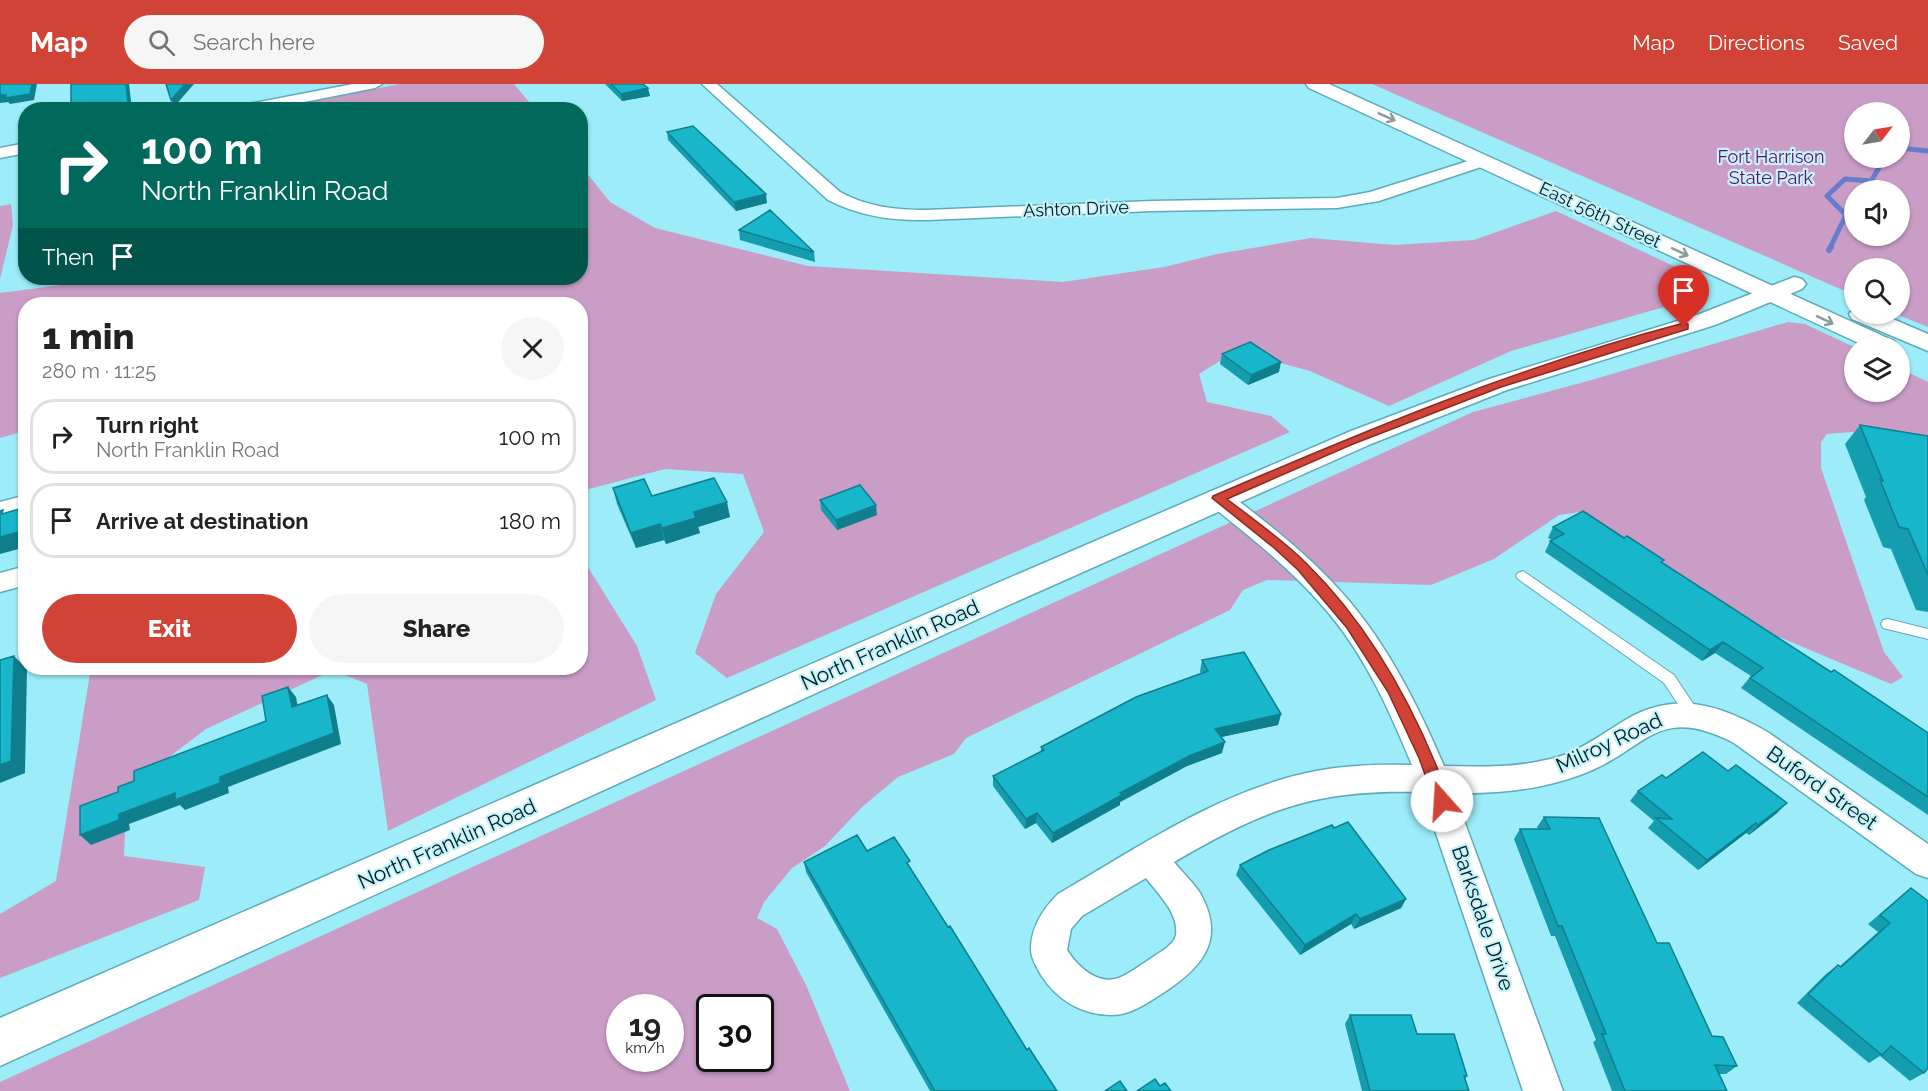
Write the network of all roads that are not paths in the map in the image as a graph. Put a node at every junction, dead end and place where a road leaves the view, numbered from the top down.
1 (375, 84) edge
2 (709, 84) edge
3 (1315, 84) edge
4 (1347, 84) edge
5 (280, 102) edge
6 (18, 150) edge
7 (0, 153) edge
8 (1484, 161) junction
9 (1794, 284) junction
10 (1772, 295) junction
11 (1844, 306) edge
12 (1883, 324) edge
13 (1863, 336) edge
14 (1928, 343) edge
15 (1910, 358) edge
16 (1928, 366) edge
17 (1218, 498) junction
18 (18, 505) edge
19 (0, 510) edge
20 (1523, 576) dead end
21 (18, 577) edge
22 (0, 583) edge
23 (1888, 624) dead end
24 (1928, 634) edge
25 (1703, 717) junction
26 (1434, 778) junction
27 (1150, 858) dead end
28 (1928, 863) edge
29 (0, 1042) edge
30 (1543, 1091) edge

1 - 5 street
2 - 8 street, Ashton Drive
3 -> 8 main road, East 56th Street
4 - 9 main road, East 56th Street
6 - 7 street
8 -> 10 main road, East 56th Street
9 - 10 main road, North Franklin Road
9 - 11 main road, East 56th Street
10 -> 13 main road, East 56th Street
10 - 17 main road, North Franklin Road
12 - 14 main road
15 - 16 main road
17 - 26 street, Barksdale Drive
17 - 29 main road, North Franklin Road
18 - 19 street
20 - 25 lane
21 - 22 street
23 - 24 lane
25 - 26 street, Milroy Road
25 - 28 street, Buford Street
26 - 27 street, Milroy Road
26 - 30 street, Barksdale Drive

